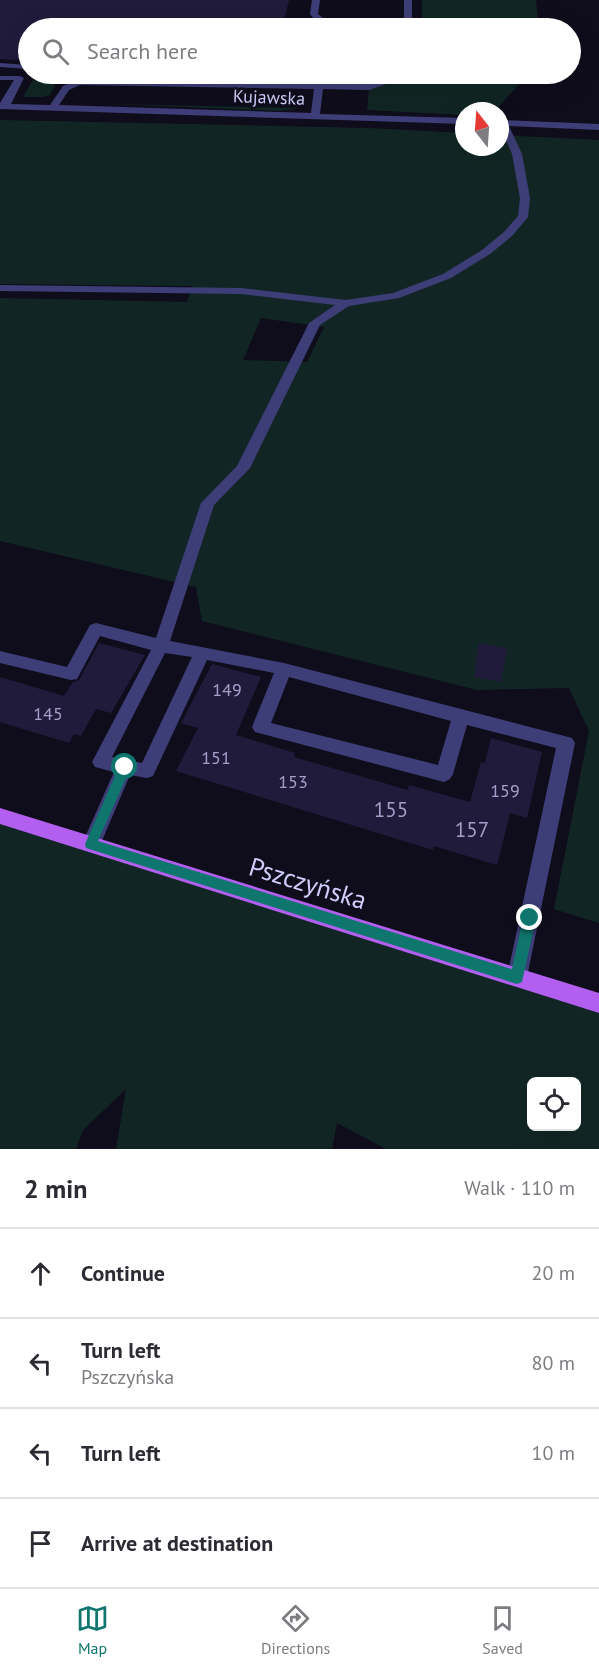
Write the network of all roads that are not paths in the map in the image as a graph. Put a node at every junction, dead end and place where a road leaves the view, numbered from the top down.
1 (316, 0) edge
2 (408, 0) edge
3 (317, 18) edge
4 (408, 18) edge
5 (0, 65) edge
6 (18, 66) edge
7 (0, 78) edge
8 (18, 78) edge
9 (18, 81) edge
10 (75, 84) edge
11 (194, 84) edge
12 (378, 84) edge
13 (308, 86) joint
14 (319, 86) junction
15 (2, 106) edge
16 (53, 107) junction
17 (315, 115) junction
18 (455, 121) edge
19 (509, 123) edge
20 (599, 127) edge
21 (509, 138) edge
22 (0, 288) edge
23 (346, 303) junction
24 (161, 646) junction
25 (202, 653) junction
26 (0, 657) edge
27 (284, 669) junction
28 (461, 717) junction
29 (125, 767) junction
30 (0, 816) edge
31 (91, 844) junction
32 (517, 977) junction
33 (599, 1003) edge

1 - 3 street
2 - 4 street
5 - 6 street
7 - 8 street
9 - 15 street
10 - 16 street
11 - 13 street
12 - 14 street
13 - 14 street
14 - 17 street
15 - 16 street, Kujawska
16 - 17 street, Kujawska
17 - 18 street, Kujawska
19 - 20 street
21 - 23 street
22 - 23 street
23 - 24 street
24 - 25 street
24 - 26 street
24 - 29 street
25 - 27 street
25 - 29 street
27 - 28 street
27 - 28 street
28 - 32 street
29 - 31 street
30 - 31 main road, Pszczyńska
31 - 32 main road, Pszczyńska
32 - 33 main road, Pszczyńska

